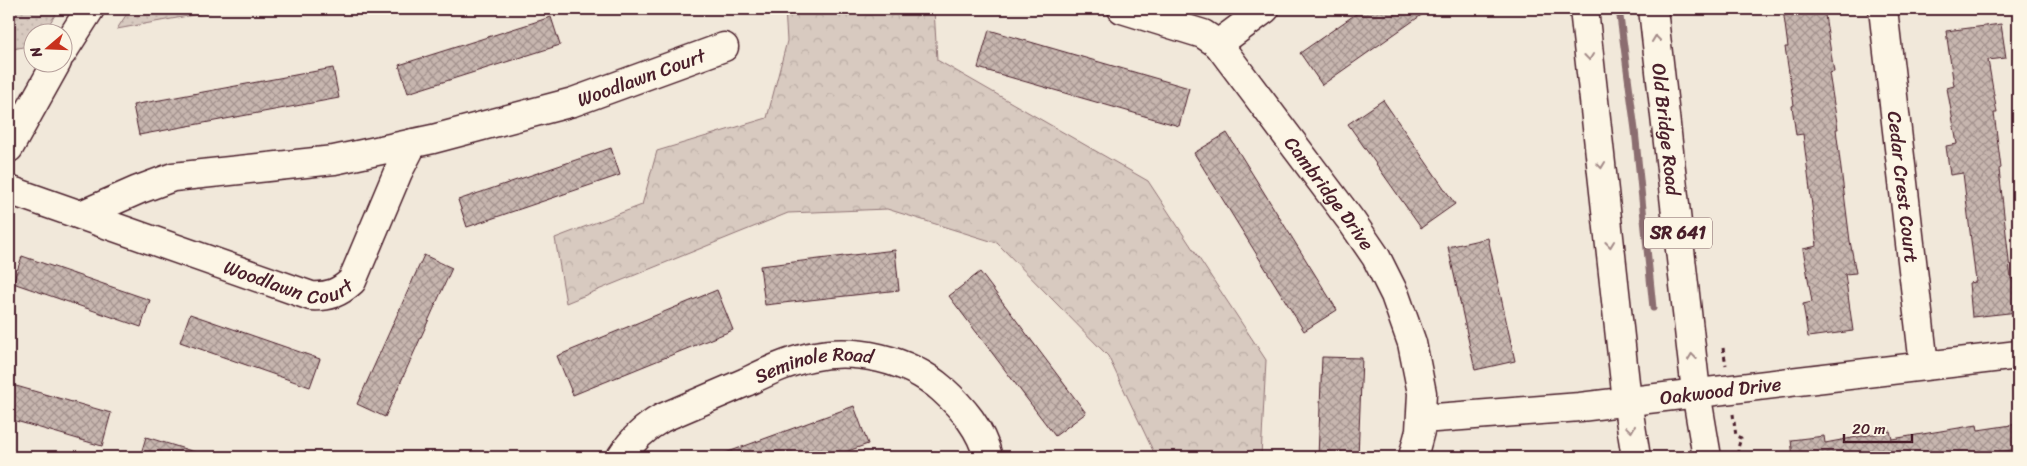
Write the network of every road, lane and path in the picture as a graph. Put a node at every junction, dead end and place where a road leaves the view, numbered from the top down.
1 (90, 9) edge
2 (1122, 9) edge
3 (1266, 9) edge
4 (1584, 9) edge
5 (1653, 9) edge
6 (1883, 9) edge
7 (72, 37) edge
8 (1218, 44) junction
9 (724, 47) dead end
10 (51, 72) edge
11 (413, 144) junction
12 (9, 148) edge
13 (9, 190) edge
14 (81, 215) junction
15 (2018, 355) edge
16 (1924, 365) junction
17 (1696, 392) junction
18 (1627, 401) junction
19 (1422, 420) junction
20 (1736, 436) dead end
21 (621, 457) edge
22 (988, 457) edge
23 (1413, 457) edge
24 (1636, 457) edge
25 (1707, 457) edge
26 (1738, 457) edge

1 - 7 street
2 - 8 street, Cambridge Drive
3 - 8 street
4 -> 18 street
17 -> 5 street, Old Bridge Road / SR 641
6 - 16 street, Cedar Crest Court
8 - 19 street, Cambridge Drive
9 - 11 street, Woodlawn Court
10 - 12 street
11 - 14 street, Woodlawn Court
11 - 14 street, Woodlawn Court
13 - 14 street, Woodlawn Court
15 - 16 street, Oakwood Drive
16 - 17 street, Oakwood Drive
17 - 18 street, Oakwood Drive
17 - 25 street, Old Bridge Road / SR 641
18 - 19 street, Oakwood Drive
18 -> 24 street
19 - 23 street, Cambridge Drive
20 - 26 path
21 - 22 street, Seminole Road

